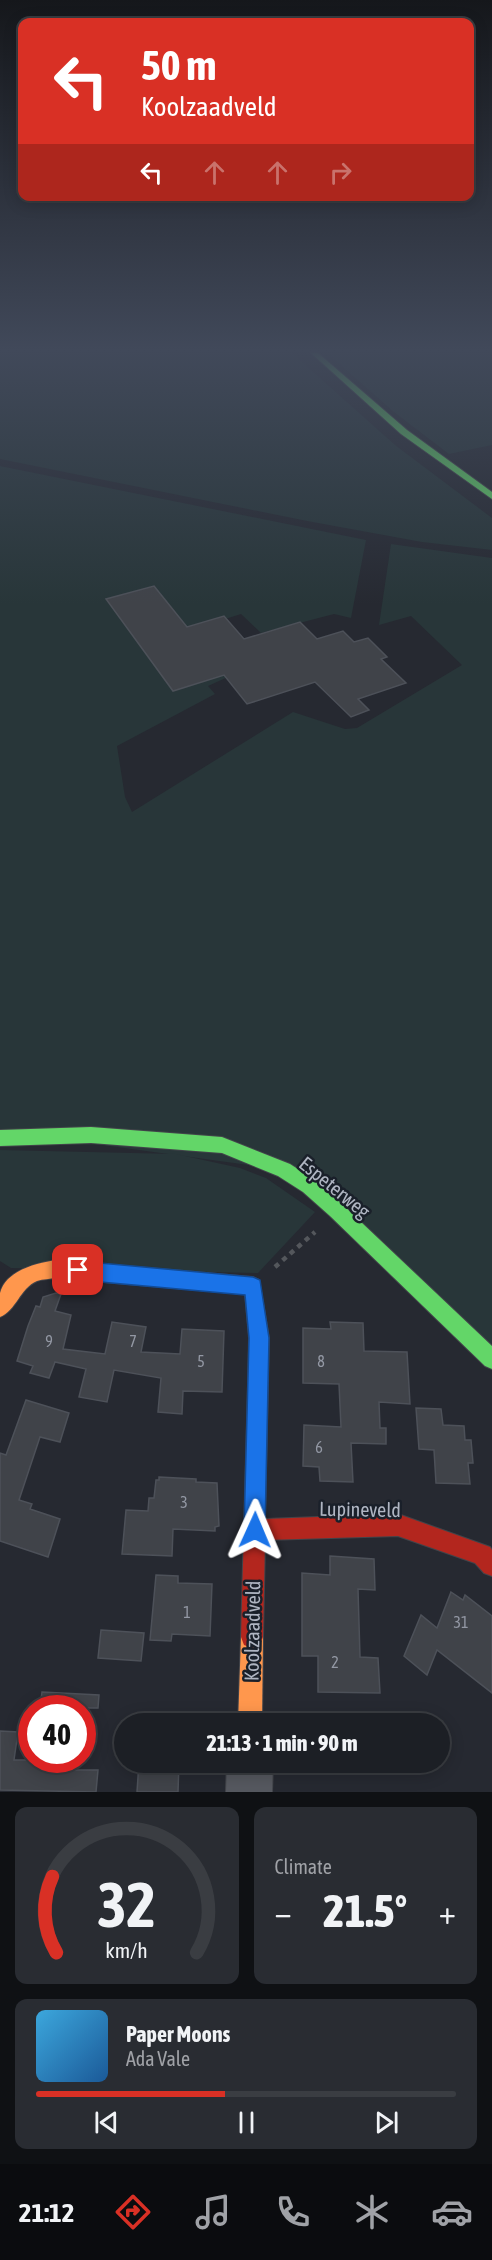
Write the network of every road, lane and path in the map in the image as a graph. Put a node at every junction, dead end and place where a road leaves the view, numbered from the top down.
1 (410, 437) edge
2 (492, 496) edge
3 (0, 1137) edge
4 (324, 1224) dead end
5 (253, 1286) junction
6 (0, 1308) edge
7 (492, 1359) edge
8 (255, 1530) junction
9 (492, 1565) edge
10 (250, 1713) edge
11 (249, 1773) edge
12 (249, 1792) edge

1 - 2 street
3 - 7 street, Espeterweg
4 - 5 path
5 - 6 street
5 - 8 street, Koolzaadveld
8 - 9 street, Lupineveld
8 - 10 street, Koolzaadveld
11 - 12 street

